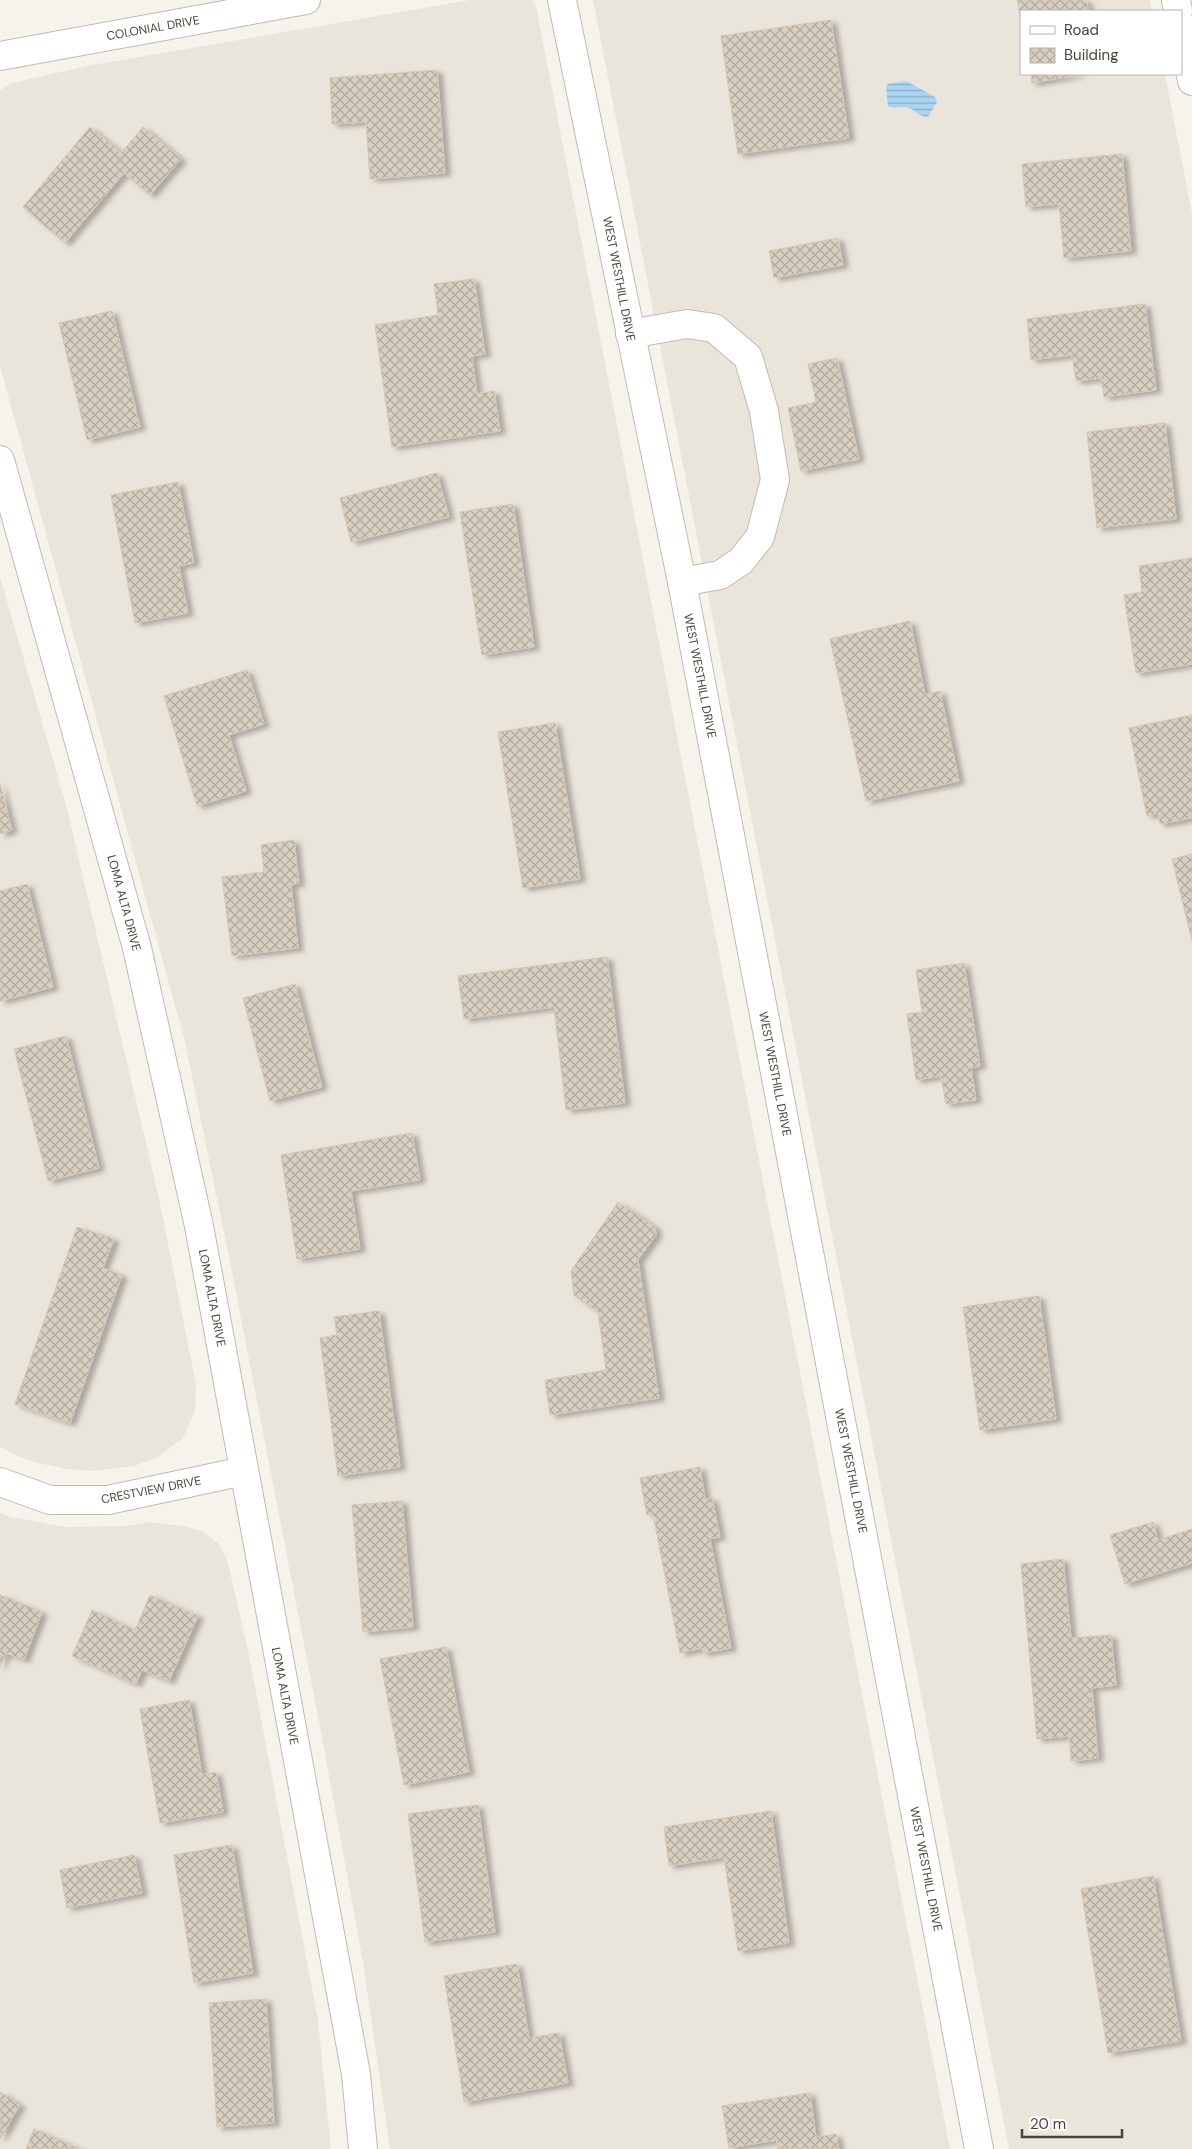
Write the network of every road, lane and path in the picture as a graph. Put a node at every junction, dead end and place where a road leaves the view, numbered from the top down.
1 (306, 0) edge
2 (562, 0) edge
3 (1182, 30) edge
4 (0, 56) edge
5 (1192, 81) edge
6 (630, 334) junction
7 (0, 460) edge
8 (682, 582) junction
9 (244, 1471) junction
10 (0, 1482) edge
11 (363, 2149) edge
12 (979, 2149) edge

1 - 4 street, COLONIAL DRIVE
2 - 6 street, WEST WESTHILL DRIVE
3 - 5 street
6 - 8 street, WEST WESTHILL DRIVE
6 - 8 street
7 - 9 street, LOMA ALTA DRIVE
8 - 12 street, WEST WESTHILL DRIVE
9 - 10 street, CRESTVIEW DRIVE
9 - 11 street, LOMA ALTA DRIVE

